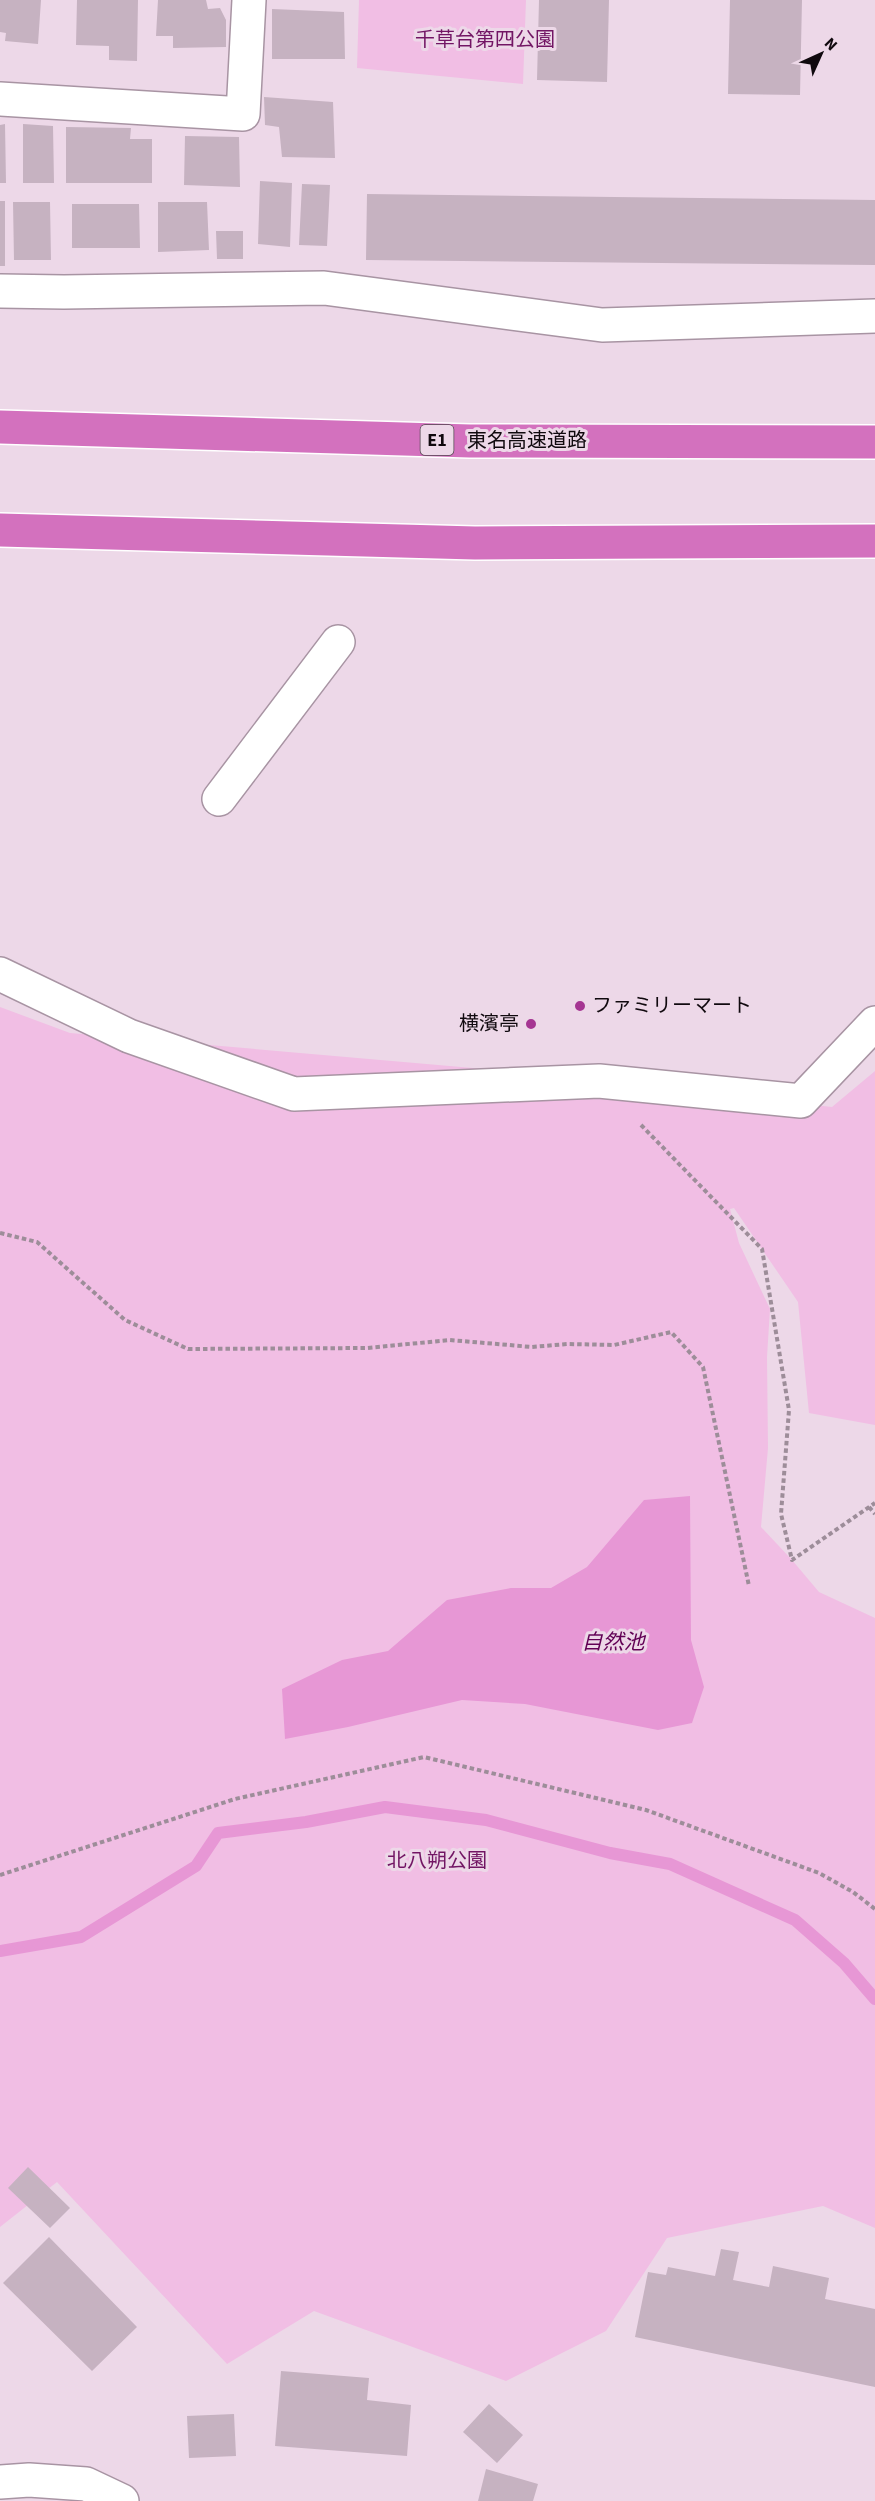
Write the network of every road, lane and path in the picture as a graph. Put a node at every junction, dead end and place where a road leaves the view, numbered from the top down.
1 (249, 0) edge
2 (0, 99) edge
3 (0, 291) edge
4 (875, 316) edge
5 (0, 427) edge
6 (875, 442) edge
7 (0, 530) edge
8 (875, 541) edge
9 (339, 642) dead end
10 (219, 799) dead end
11 (0, 974) edge
12 (875, 1023) edge
13 (639, 1122) dead end
14 (0, 1233) edge
15 (875, 1503) edge
16 (869, 1507) junction
17 (875, 1514) edge
18 (749, 1586) dead end
19 (0, 1875) edge
20 (875, 1909) edge
21 (0, 2482) edge
22 (122, 2501) edge

1 - 2 street
3 - 4 street
5 - 6 highway, 東名高速道路 / E1
7 - 8 highway
9 - 10 street
11 - 12 street
13 - 16 path
14 - 18 path
15 - 16 path
16 - 17 path
19 - 20 path
21 - 22 street

